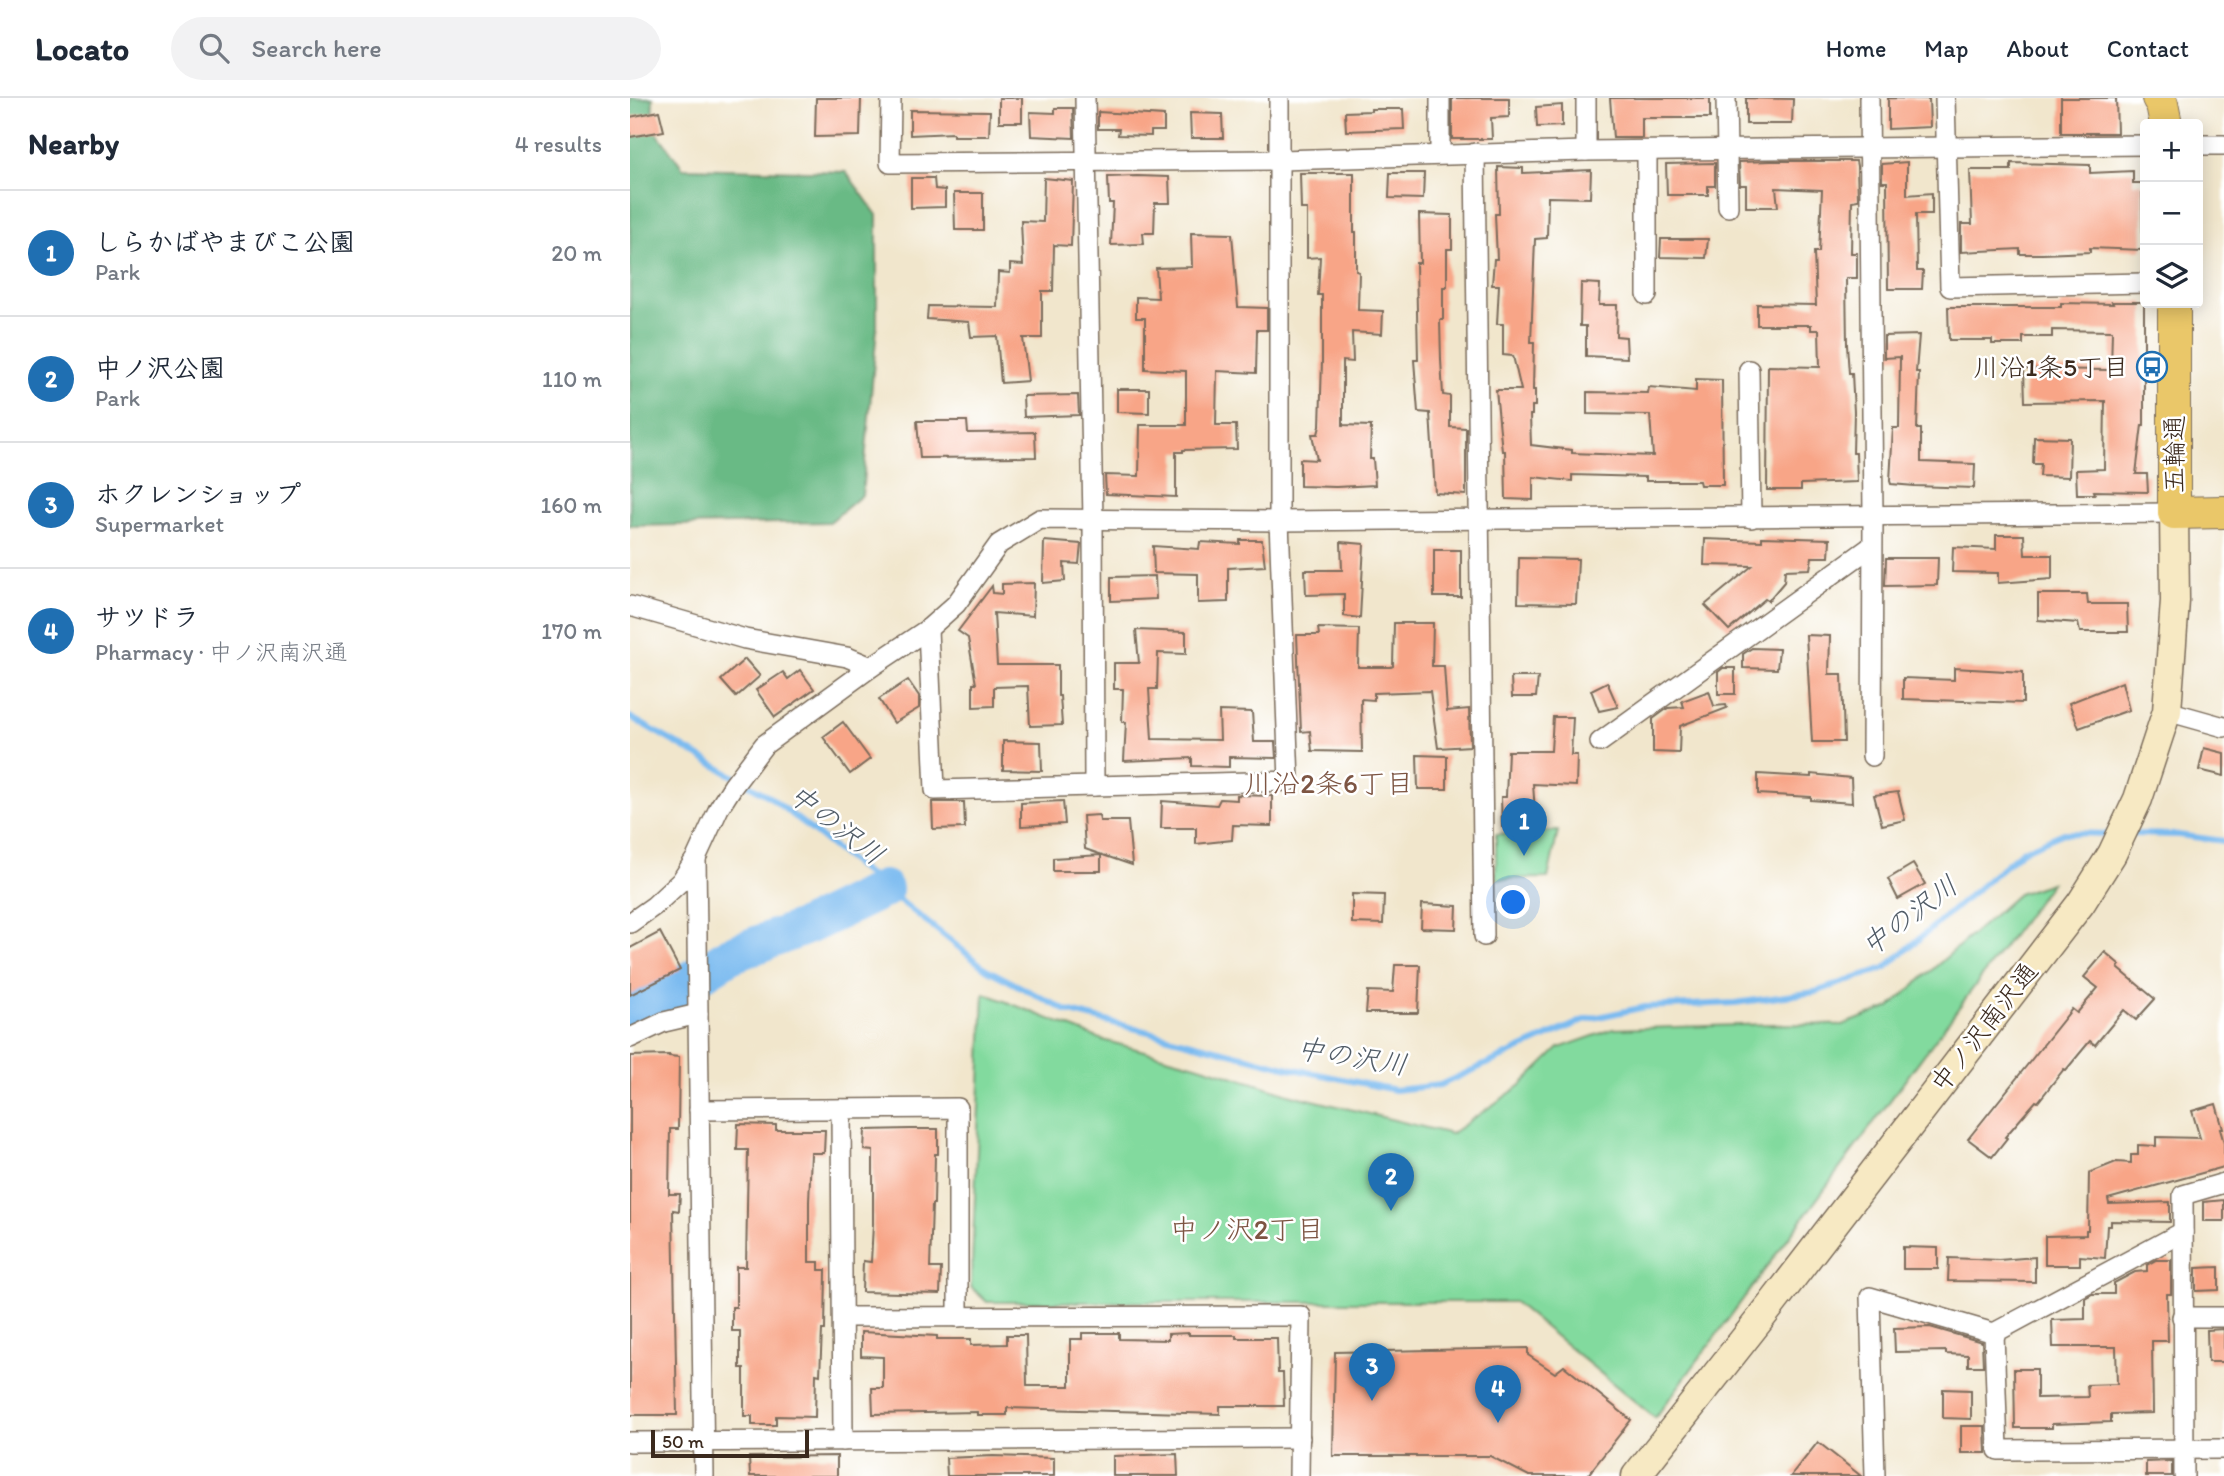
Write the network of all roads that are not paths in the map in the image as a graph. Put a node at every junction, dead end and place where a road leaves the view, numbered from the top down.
1 (891, 98) edge
2 (1085, 98) edge
3 (1279, 98) edge
4 (1440, 98) edge
5 (1586, 98) edge
6 (1726, 98) edge
7 (1869, 98) edge
8 (1945, 98) edge
9 (2158, 98) edge
10 (2165, 119) edge
11 (2140, 145) edge
12 (2203, 145) edge
13 (2224, 145) edge
14 (1946, 146) junction
15 (1870, 148) junction
16 (1727, 150) junction
17 (1586, 151) junction
18 (1647, 151) junction
19 (1475, 153) junction
20 (1440, 154) junction
21 (1280, 160) junction
22 (1086, 161) junction
23 (1728, 207) dead end
24 (2140, 283) edge
25 (1647, 295) dead end
26 (2174, 308) edge
27 (1749, 370) dead end
28 (2224, 512) edge
29 (2174, 513) junction
30 (1872, 516) junction
31 (1751, 518) junction
32 (1479, 519) junction
33 (1093, 521) junction
34 (1279, 521) junction
35 (1872, 546) junction
36 (630, 606) edge
37 (928, 629) junction
38 (871, 667) junction
39 (2167, 711) junction
40 (2224, 727) edge
41 (1600, 742) dead end
42 (1872, 756) dead end
43 (1094, 786) junction
44 (696, 858) junction
45 (630, 923) edge
46 (1484, 936) dead end
47 (698, 1006) junction
48 (630, 1038) edge
49 (699, 1110) junction
50 (841, 1110) junction
51 (2224, 1183) edge
52 (2183, 1233) junction
53 (843, 1317) junction
54 (958, 1317) junction
55 (2182, 1317) junction
56 (2224, 1317) edge
57 (1994, 1333) junction
58 (1300, 1438) junction
59 (843, 1441) junction
60 (630, 1442) edge
61 (704, 1442) junction
62 (2184, 1449) junction
63 (2224, 1449) edge
64 (704, 1476) edge
65 (1299, 1476) edge
66 (1636, 1476) edge
67 (1875, 1476) edge
68 (2184, 1476) edge

1 - 22 street
2 - 22 street
3 - 21 street
4 - 20 street
5 - 17 street
6 - 16 street
7 - 15 street
8 - 14 street
9 - 10 main road
11 - 14 street
12 - 13 street
14 - 15 street
14 - 24 street
15 - 16 street
15 - 30 street
16 - 18 street
16 - 23 street
17 - 18 street
17 - 19 street
18 - 25 street
19 - 20 street
19 - 32 street
20 - 21 street
21 - 22 street
21 - 34 street
22 - 33 street
26 - 29 main road, 五輪通
27 - 31 street
28 - 29 main road, 五輪通
29 - 30 street
29 - 39 street, 中ノ沢南沢通
30 - 31 street
30 - 35 street
31 - 32 street
32 - 34 street
32 - 46 street
33 - 34 street
33 - 37 street
33 - 43 street
34 - 43 street
35 - 41 street
35 - 42 street
36 - 38 street
37 - 38 street
37 - 43 street
38 - 44 street
39 - 40 street
39 - 66 street, 中ノ沢南沢通
44 - 45 street
44 - 47 street
47 - 48 street
47 - 49 street
49 - 50 street
49 - 61 street
50 - 53 street
50 - 54 street
51 - 52 street
52 - 55 street
52 - 57 street
53 - 54 street
53 - 59 street
54 - 58 street
55 - 56 street
55 - 62 street
57 - 62 street
57 - 67 street
58 - 59 street
58 - 65 street
59 - 61 street
60 - 61 street
61 - 64 street
62 - 63 street
62 - 68 street

